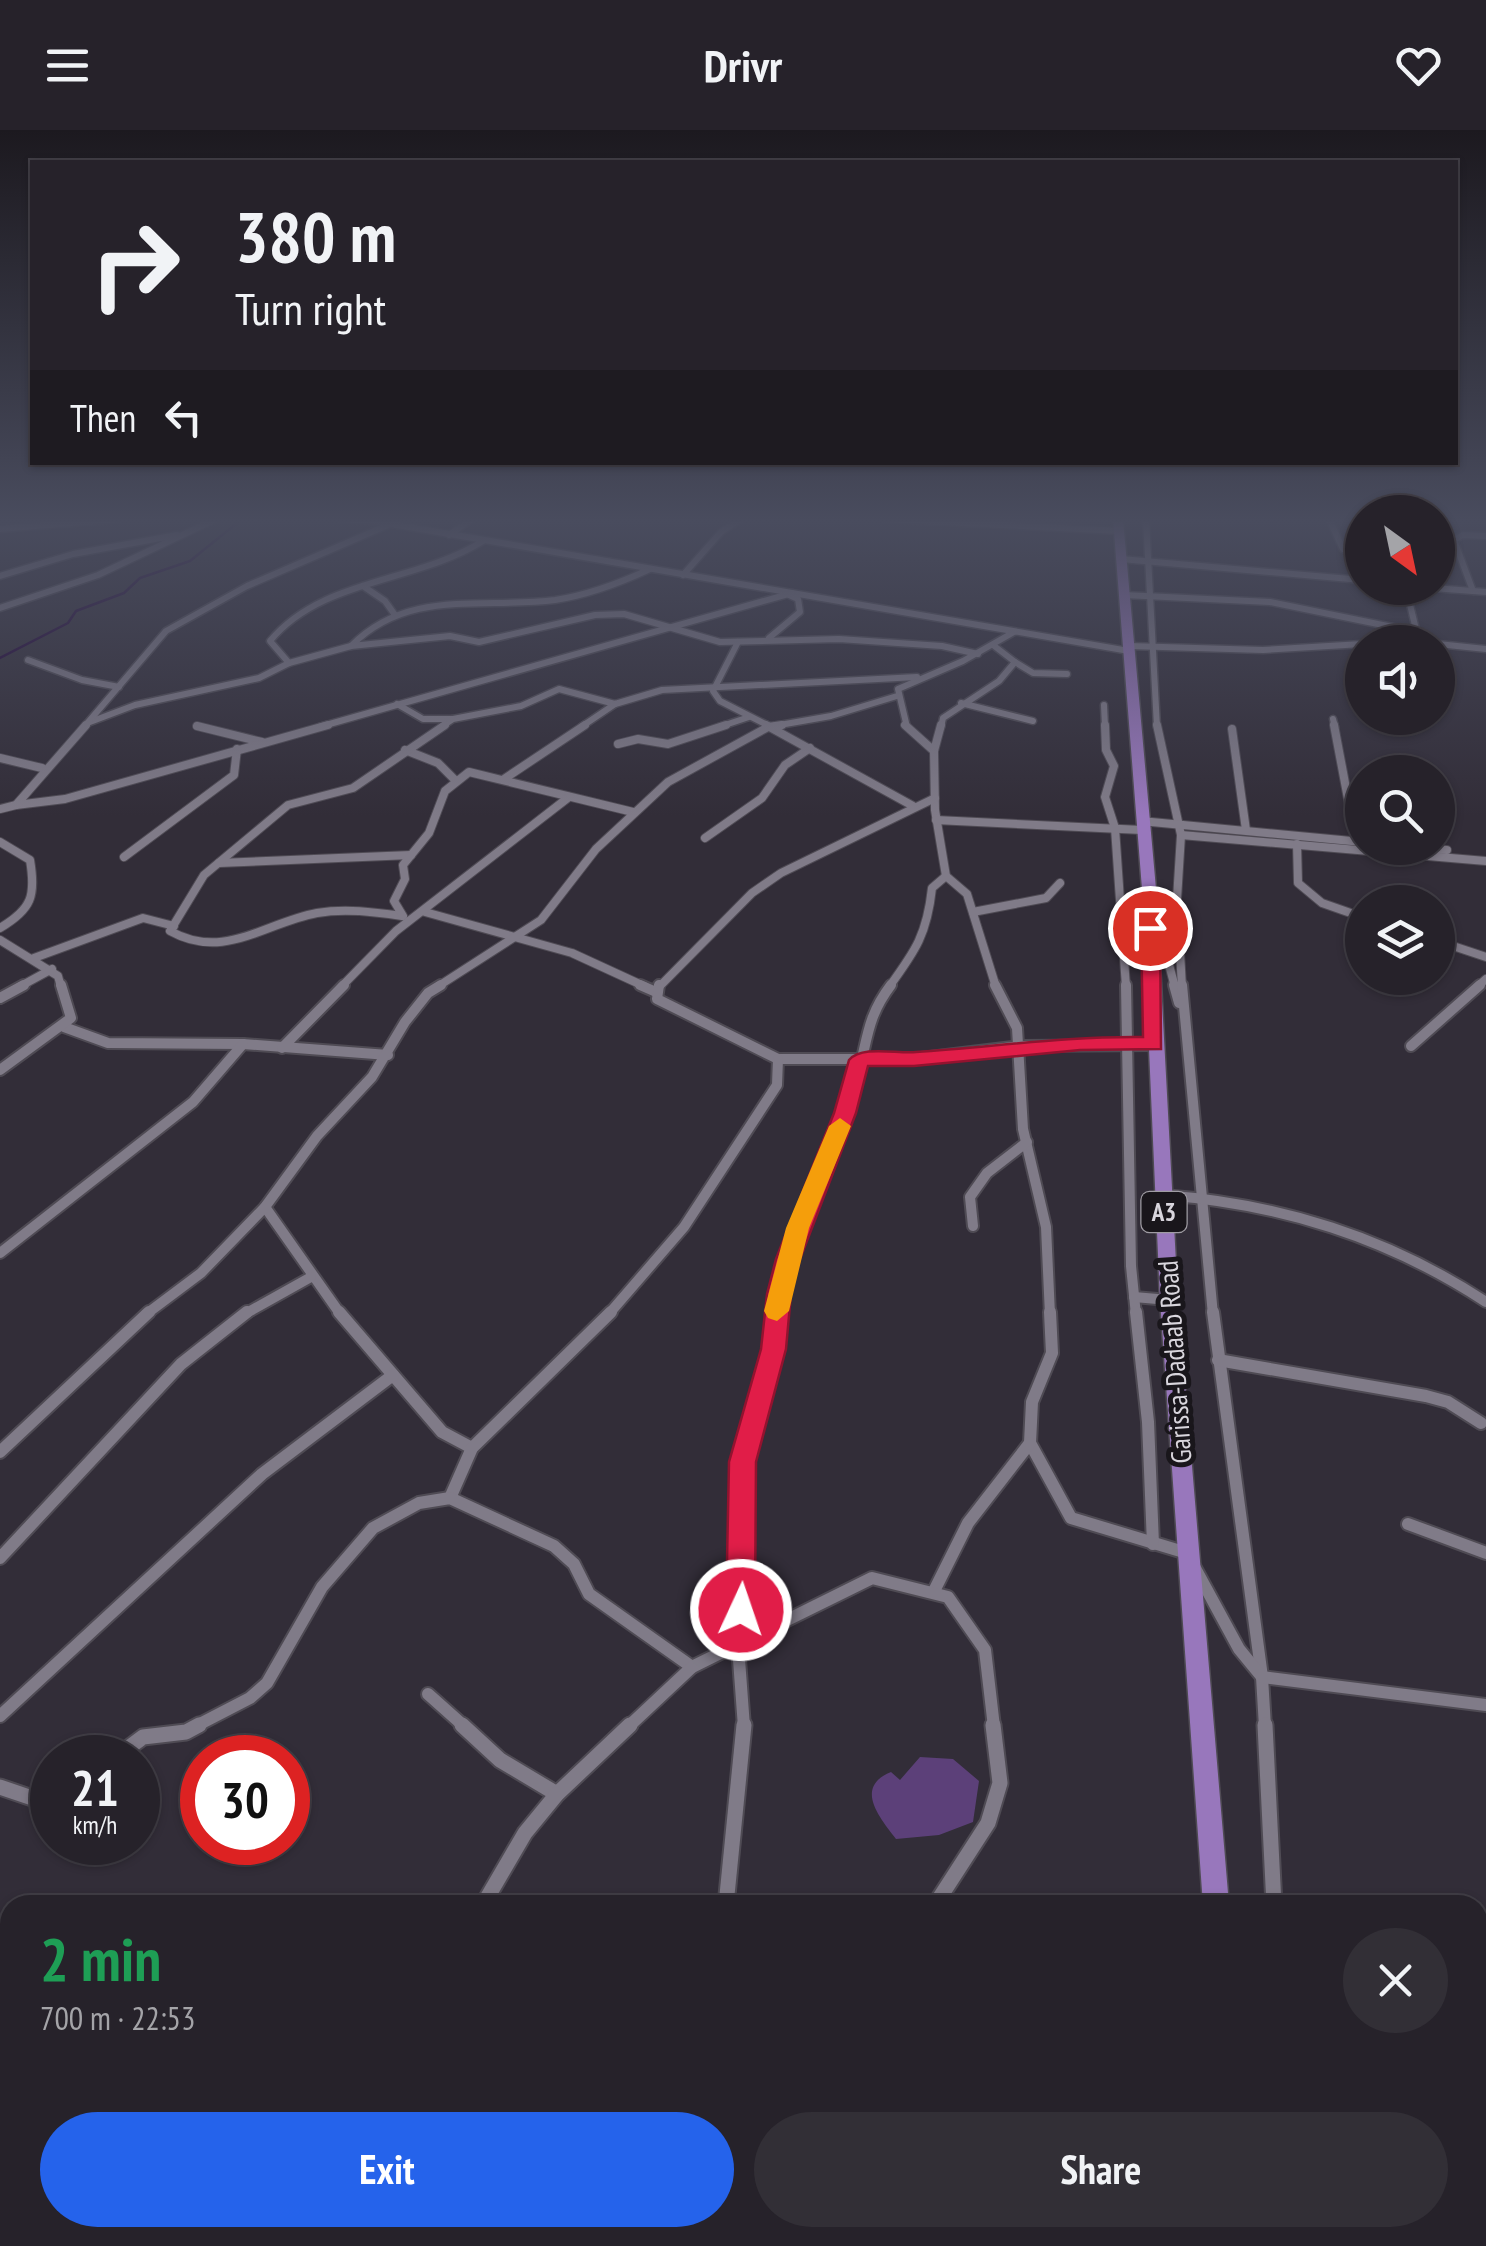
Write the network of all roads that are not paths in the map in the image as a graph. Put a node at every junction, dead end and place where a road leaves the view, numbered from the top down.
1 (188, 618) edge
2 (292, 618) edge
3 (389, 618) edge
4 (584, 618) edge
5 (640, 618) edge
6 (703, 618) edge
7 (793, 618) edge
8 (932, 618) edge
9 (1126, 618) edge
10 (1153, 618) edge
11 (1350, 618) edge
12 (1385, 625) edge
13 (674, 626) junction
14 (1014, 632) junction
15 (768, 638) junction
16 (738, 642) junction
17 (1345, 645) edge
18 (350, 646) junction
19 (993, 646) junction
20 (1455, 646) edge
21 (1156, 648) junction
22 (1129, 649) junction
23 (1486, 649) edge
24 (978, 654) junction
25 (28, 660) dead end
26 (1015, 662) junction
27 (289, 663) junction
28 (1068, 674) dead end
29 (917, 677) junction
30 (119, 687) junction
31 (713, 691) junction
32 (897, 696) junction
33 (961, 703) junction
34 (397, 704) junction
35 (615, 704) junction
36 (1104, 705) dead end
37 (749, 717) junction
38 (453, 719) junction
39 (1333, 719) dead end
40 (90, 722) junction
41 (1033, 722) dead end
42 (197, 726) dead end
43 (768, 728) junction
44 (1232, 729) dead end
45 (262, 742) junction
46 (618, 744) dead end
47 (810, 748) junction
48 (238, 749) junction
49 (405, 750) junction
50 (934, 751) junction
51 (0, 758) edge
52 (42, 768) junction
53 (1345, 775) edge
54 (504, 778) junction
55 (455, 780) junction
56 (569, 797) junction
57 (935, 798) junction
58 (16, 806) junction
59 (913, 806) junction
60 (0, 810) edge
61 (633, 812) junction
62 (936, 820) junction
63 (1174, 822) junction
64 (1142, 826) junction
65 (1114, 828) junction
66 (1246, 830) junction
67 (1181, 835) junction
68 (704, 838) dead end
69 (1345, 840) edge
70 (0, 842) edge
71 (1297, 844) junction
72 (411, 855) junction
73 (124, 858) dead end
74 (1486, 862) edge
75 (218, 863) junction
76 (946, 876) junction
77 (1060, 883) dead end
78 (1149, 889) junction
79 (425, 912) junction
80 (973, 912) junction
81 (1345, 912) edge
82 (406, 918) junction
83 (174, 926) junction
84 (0, 928) edge
85 (518, 938) junction
86 (0, 940) edge
87 (1455, 947) edge
88 (1486, 957) edge
89 (34, 958) junction
90 (52, 969) junction
91 (1486, 980) edge
92 (656, 992) junction
93 (0, 998) edge
94 (64, 1027) junction
95 (1185, 1028) junction
96 (243, 1044) junction
97 (1130, 1044) junction
98 (1154, 1044) junction
99 (1021, 1046) junction
100 (1411, 1046) dead end
101 (282, 1048) junction
102 (388, 1055) junction
103 (778, 1059) junction
104 (859, 1060) junction
105 (0, 1070) edge
106 (1027, 1142) junction
107 (1162, 1195) junction
108 (1202, 1196) junction
109 (265, 1207) junction
110 (973, 1226) dead end
111 (0, 1253) edge
112 (311, 1277) junction
113 (1134, 1297) junction
114 (1484, 1298) edge
115 (1170, 1300) junction
116 (1218, 1360) junction
117 (393, 1375) junction
118 (1481, 1422) dead end
119 (1030, 1443) junction
120 (472, 1448) junction
121 (0, 1452) edge
122 (450, 1498) junction
123 (1408, 1524) dead end
124 (1153, 1544) junction
125 (1186, 1551) junction
126 (1486, 1553) edge
127 (0, 1558) edge
128 (934, 1591) junction
129 (738, 1646) junction
130 (692, 1667) junction
131 (1262, 1676) junction
132 (428, 1694) dead end
133 (1486, 1705) edge
134 (0, 1716) edge
135 (160, 1735) edge
136 (0, 1788) edge
137 (557, 1794) junction
138 (30, 1798) edge
139 (489, 1895) edge
140 (727, 1895) edge
141 (941, 1895) edge
142 (1215, 1895) edge
143 (1273, 1895) edge

1 - 30 street
2 - 27 street
3 - 18 street
4 - 18 street
5 - 13 street
6 - 13 street
7 - 15 street
8 - 14 street
9 - 22 highway, Garissa-Dadaab Road / A3
10 - 21 street
11 - 12 street
13 - 16 street
13 - 34 street
14 - 19 street
14 - 22 street
15 - 16 street
15 - 24 street
16 - 31 street
17 - 21 street
18 - 27 street
19 - 24 street
19 - 26 street
20 - 23 street
21 - 22 street
21 - 63 street
22 - 64 highway, Garissa-Dadaab Road / A3
24 - 29 street
25 - 30 street
26 - 28 street
26 - 33 street
27 - 40 street
29 - 31 street
29 - 32 street
30 - 40 street
31 - 35 street
31 - 37 street
32 - 43 street
32 - 50 street
33 - 41 street
33 - 50 street
34 - 38 street
34 - 45 street
35 - 38 street
35 - 54 street
36 - 65 street
37 - 43 street
37 - 46 street
38 - 49 street
39 - 53 street
40 - 52 street
42 - 45 street
43 - 47 street
43 - 61 street
44 - 66 street
45 - 48 street
47 - 59 street
47 - 68 street
48 - 58 street
48 - 73 street
49 - 55 street
49 - 75 street
50 - 57 street
51 - 52 street
52 - 58 street
54 - 55 street
54 - 56 street
55 - 72 street
56 - 61 street
56 - 79 street
57 - 59 street
57 - 62 street
58 - 60 street
59 - 92 street
61 - 85 street
62 - 65 street
62 - 76 street
63 - 64 street
63 - 66 street
63 - 67 street
64 - 65 street
64 - 78 highway, Garissa-Dadaab Road / A3
65 - 97 street
66 - 69 street
67 - 71 street
67 - 95 street
70 - 84 street
71 - 74 street
71 - 81 street
72 - 75 street
72 - 82 street
75 - 83 street
76 - 80 street
76 - 104 street
77 - 80 street
78 - 95 street
78 - 98 highway, Garissa-Dadaab Road / A3
79 - 82 street
79 - 85 street
80 - 99 street
82 - 83 street
82 - 101 street
83 - 89 street
85 - 92 street
85 - 102 street
86 - 89 street
87 - 88 street
89 - 90 street
90 - 93 street
90 - 94 street
91 - 100 street
92 - 103 street
94 - 96 street
94 - 105 street
95 - 108 street
96 - 101 street
96 - 111 street
97 - 98 street
97 - 99 street
97 - 113 street
98 - 107 highway, Garissa-Dadaab Road / A3
99 - 104 street
99 - 106 street
101 - 102 street
102 - 109 street
103 - 104 street
103 - 120 street
104 - 129 street
106 - 110 street
106 - 119 street
107 - 108 street
107 - 115 highway, Garissa-Dadaab Road / A3
108 - 114 street
108 - 116 street
109 - 112 street
109 - 121 street
112 - 117 street
112 - 127 street
113 - 115 street
113 - 124 street
115 - 125 highway, Garissa-Dadaab Road / A3
116 - 118 street
116 - 131 street
117 - 120 street
117 - 134 street
119 - 124 street
119 - 128 street
120 - 122 street
122 - 130 street
122 - 135 street
123 - 126 street
124 - 125 street
125 - 131 street
125 - 142 highway, Garissa-Dadaab Road / A3
128 - 129 street
128 - 141 street
129 - 130 street
129 - 140 street
130 - 137 street
131 - 133 street
131 - 143 street
132 - 137 street
136 - 138 street
137 - 139 street

